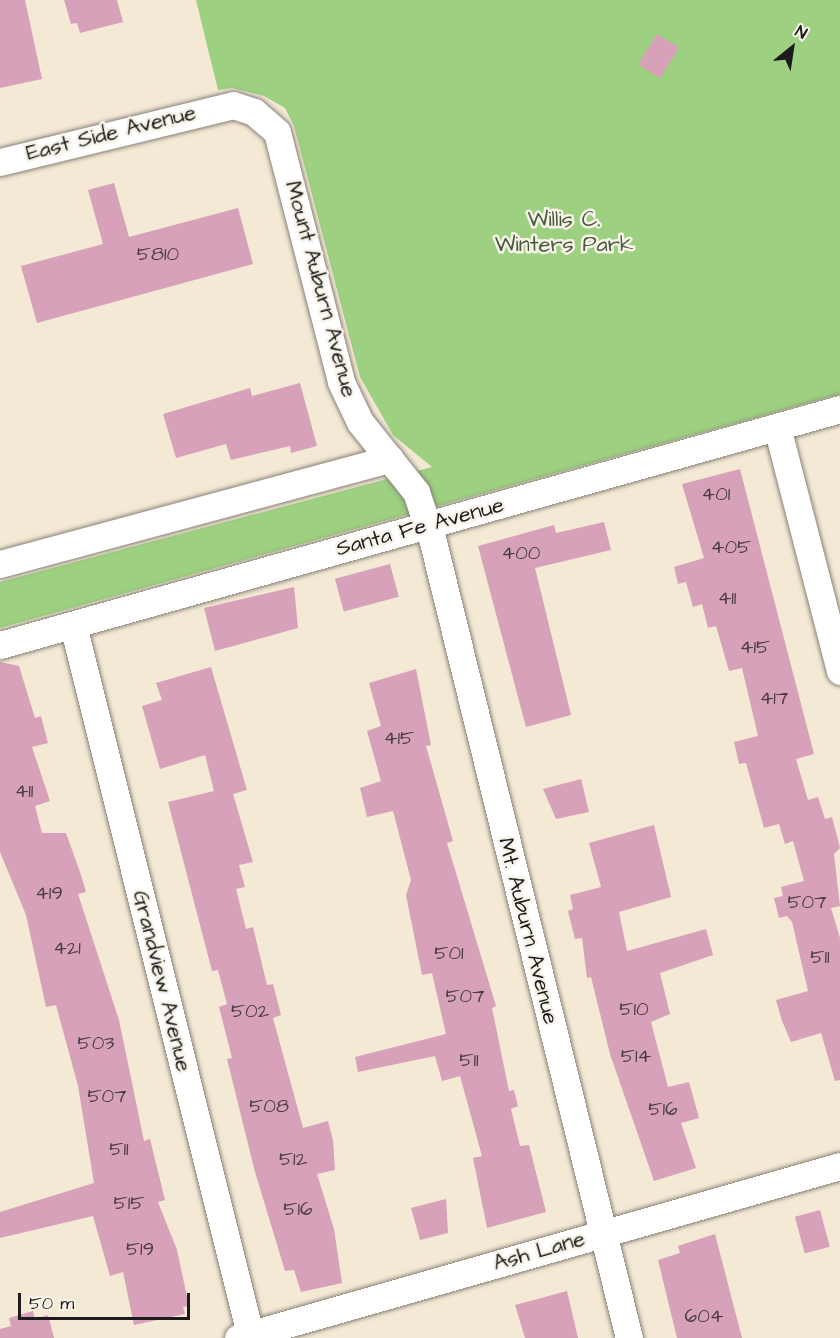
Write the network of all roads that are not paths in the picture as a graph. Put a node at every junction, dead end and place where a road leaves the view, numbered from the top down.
1 (221, 106) joint
2 (0, 162) edge
3 (840, 409) edge
4 (777, 427) junction
5 (390, 459) junction
6 (428, 525) junction
7 (0, 564) edge
8 (73, 625) junction
9 (0, 645) edge
10 (840, 671) edge
11 (840, 1166) edge
12 (602, 1233) junction
13 (247, 1337) edge
14 (629, 1338) edge

1 - 2 street, East Side Avenue
1 - 5 street, Mount Auburn Avenue
3 - 4 street, Santa Fe Avenue
4 - 6 street, Santa Fe Avenue
4 - 10 street
5 - 6 street, Mount Auburn Avenue
5 - 7 street
6 - 8 street, Santa Fe Avenue
6 - 12 street, Mt. Auburn Avenue
8 - 9 street, Santa Fe Avenue
8 - 13 street, Grandview Avenue
11 - 12 street, Ash Lane
12 - 13 street, Ash Lane
12 - 14 street, Mt. Auburn Avenue

